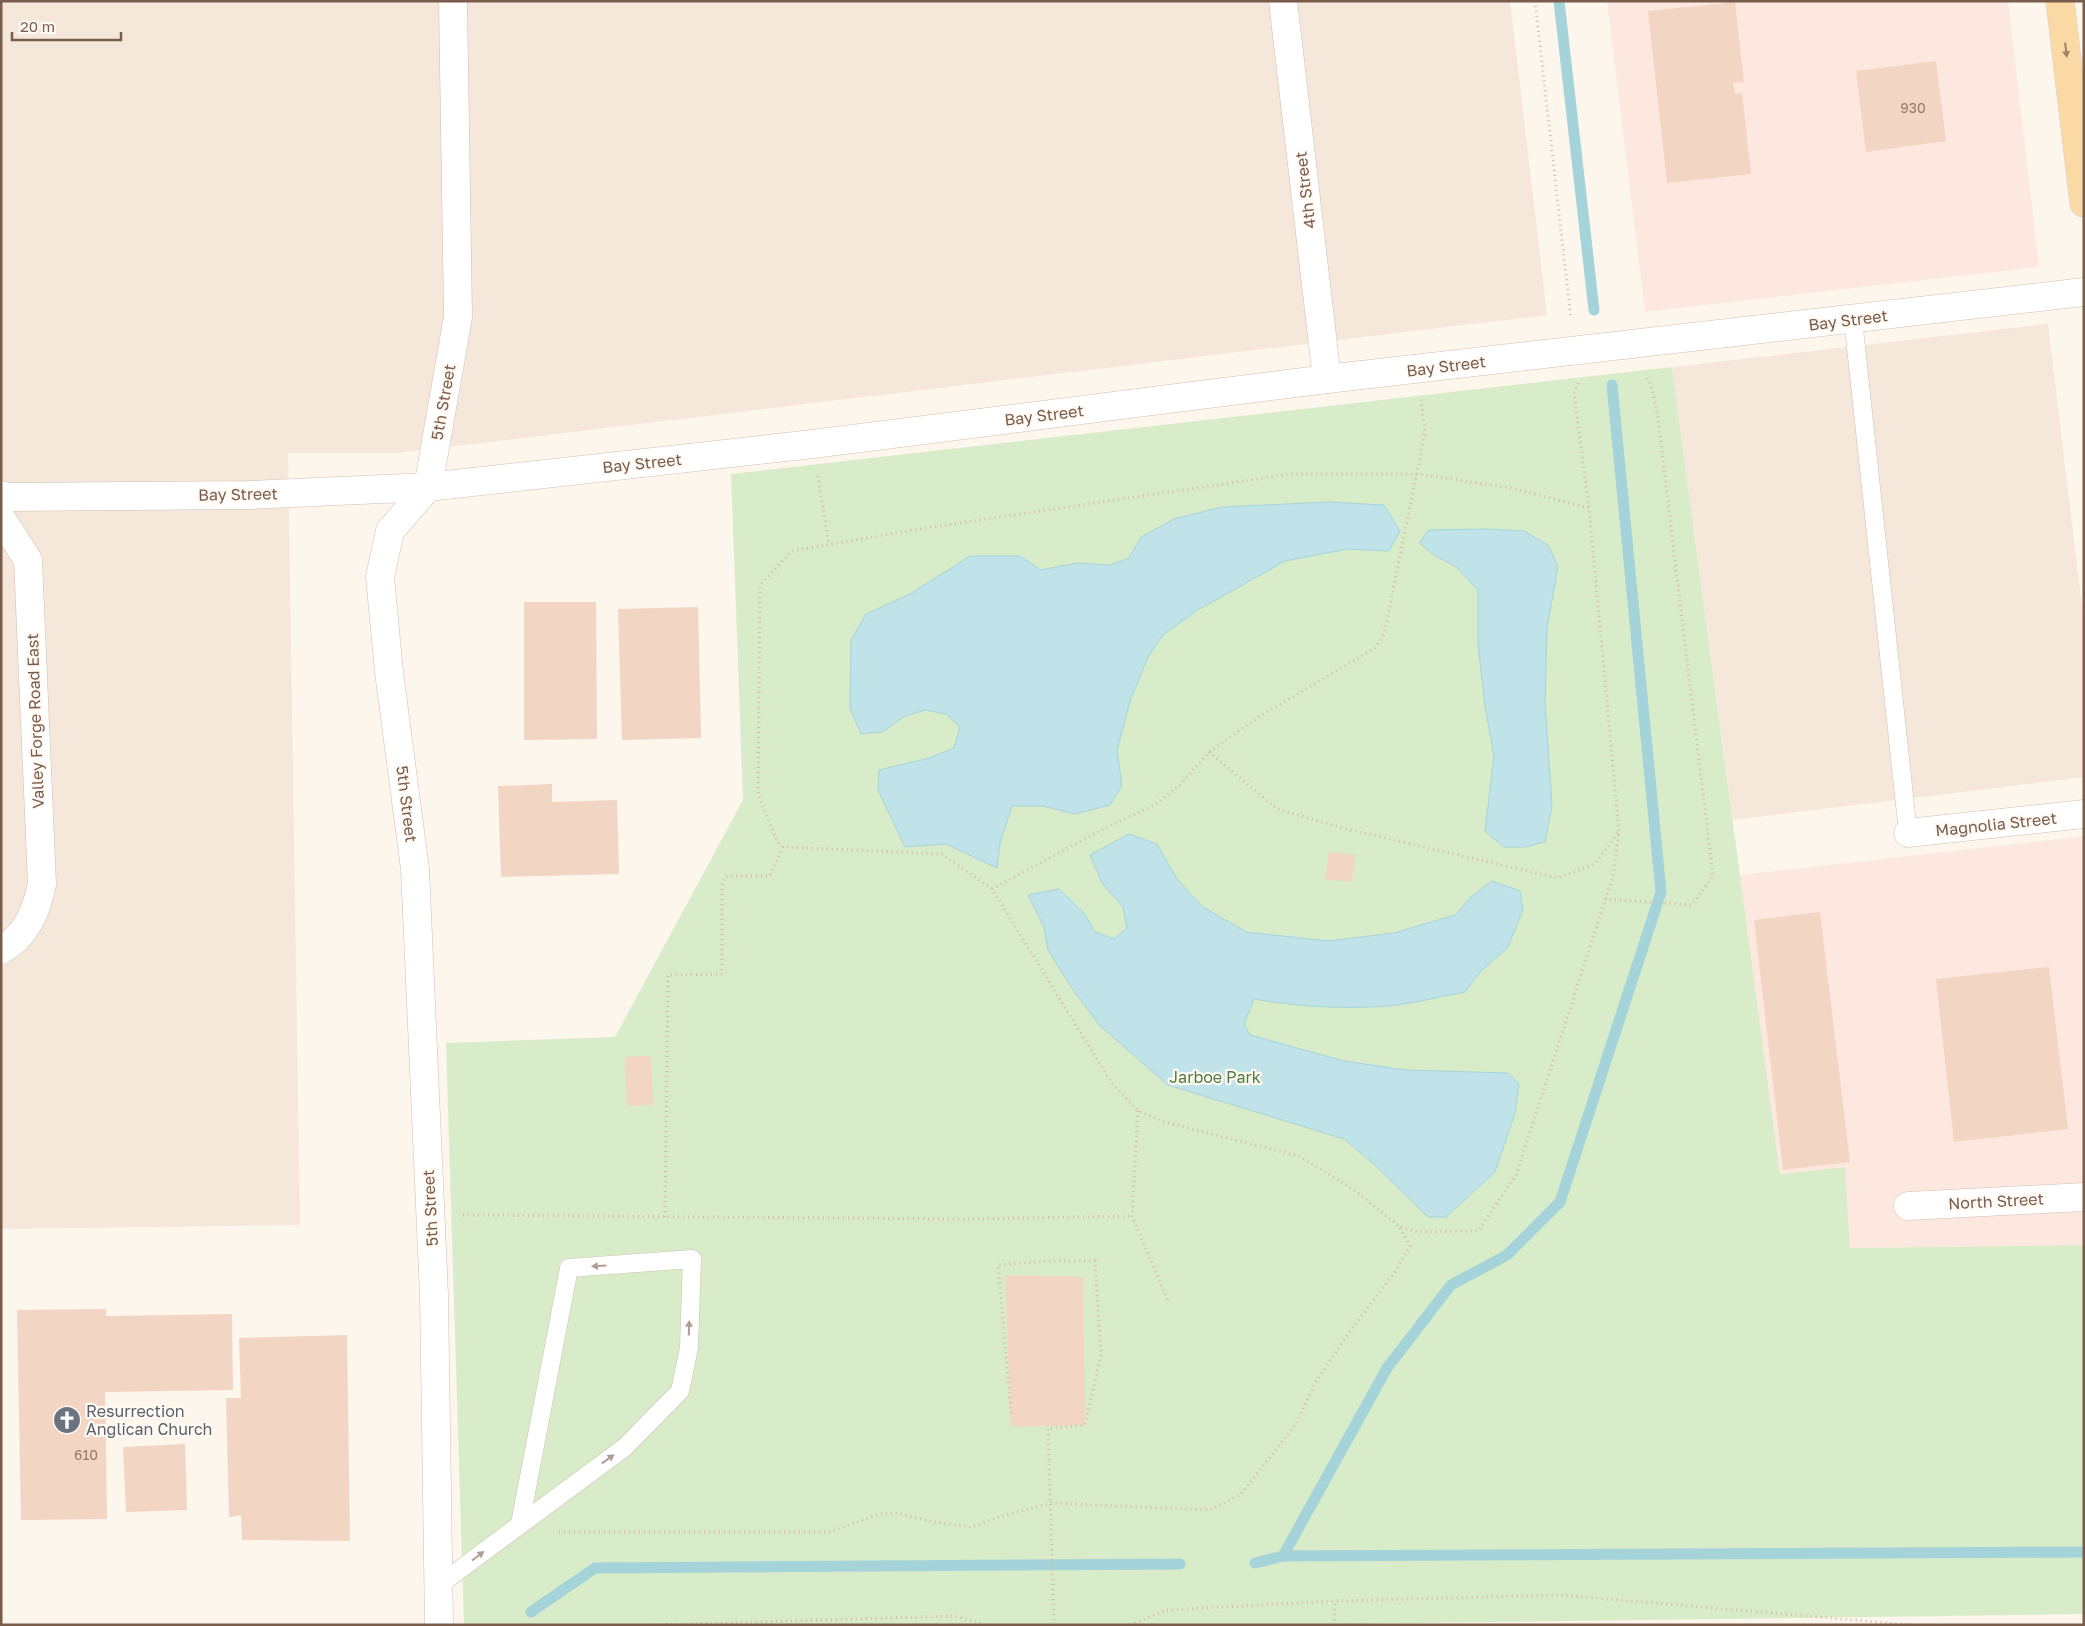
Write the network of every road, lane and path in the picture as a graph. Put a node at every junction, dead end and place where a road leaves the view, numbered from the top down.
1 (453, 1) edge
2 (1283, 1) edge
3 (1535, 1) edge
4 (2060, 1) edge
5 (2084, 203) edge
6 (2084, 292) edge
7 (1853, 319) junction
8 (1625, 345) junction
9 (1583, 349) junction
10 (1417, 370) junction
11 (1327, 379) junction
12 (813, 444) junction
13 (1417, 474) junction
14 (428, 486) junction
15 (1, 495) edge
16 (1589, 508) junction
17 (1, 518) edge
18 (829, 545) junction
19 (1209, 752) junction
20 (2084, 814) edge
21 (1619, 832) junction
22 (1908, 834) joint
23 (783, 847) junction
24 (992, 889) junction
25 (1606, 899) junction
26 (1, 950) edge
27 (1138, 1111) junction
28 (2084, 1197) edge
29 (1908, 1206) dead end
30 (430, 1215) junction
31 (1132, 1216) junction
32 (665, 1217) junction
33 (1400, 1227) junction
34 (1169, 1303) dead end
35 (1011, 1413) dead end
36 (1051, 1503) junction
37 (515, 1528) junction
38 (439, 1585) junction
39 (1335, 1601) junction
40 (439, 1625) edge
41 (651, 1625) edge
42 (986, 1625) edge
43 (1054, 1625) edge
44 (1130, 1625) edge
45 (1334, 1625) edge
46 (1912, 1625) edge

1 - 14 street, 5th Street
2 - 11 street, 4th Street
3 - 9 path
4 -> 5 main road
6 - 7 street, Bay Street
7 - 8 street, Bay Street
7 - 22 lane
8 - 9 street, Bay Street
8 - 25 path
9 - 10 street, Bay Street
9 - 16 path
10 - 11 street, Bay Street
10 - 13 path
11 - 12 street, Bay Street
12 - 14 street, Bay Street
12 - 18 path
13 - 16 path
13 - 18 path
13 - 19 path
14 - 15 street, Bay Street
14 - 30 street, 5th Street
16 - 21 path
17 - 26 street, Valley Forge Road East
18 - 23 path
19 - 21 path
19 - 24 path
20 - 22 street, Magnolia Street
21 - 25 path
23 - 24 path
23 - 32 path
24 - 27 path
25 - 33 path
27 - 31 path
27 - 33 path
28 - 29 street, North Street
30 - 32 path
30 - 38 street, 5th Street
31 - 32 path
31 - 34 path
33 - 36 path
35 - 36 path
36 - 37 path
36 - 43 path
37 -> 37 lane
38 -> 37 lane
38 - 40 street, 5th Street
39 - 44 path
39 - 45 path
39 - 46 path
41 - 42 path

